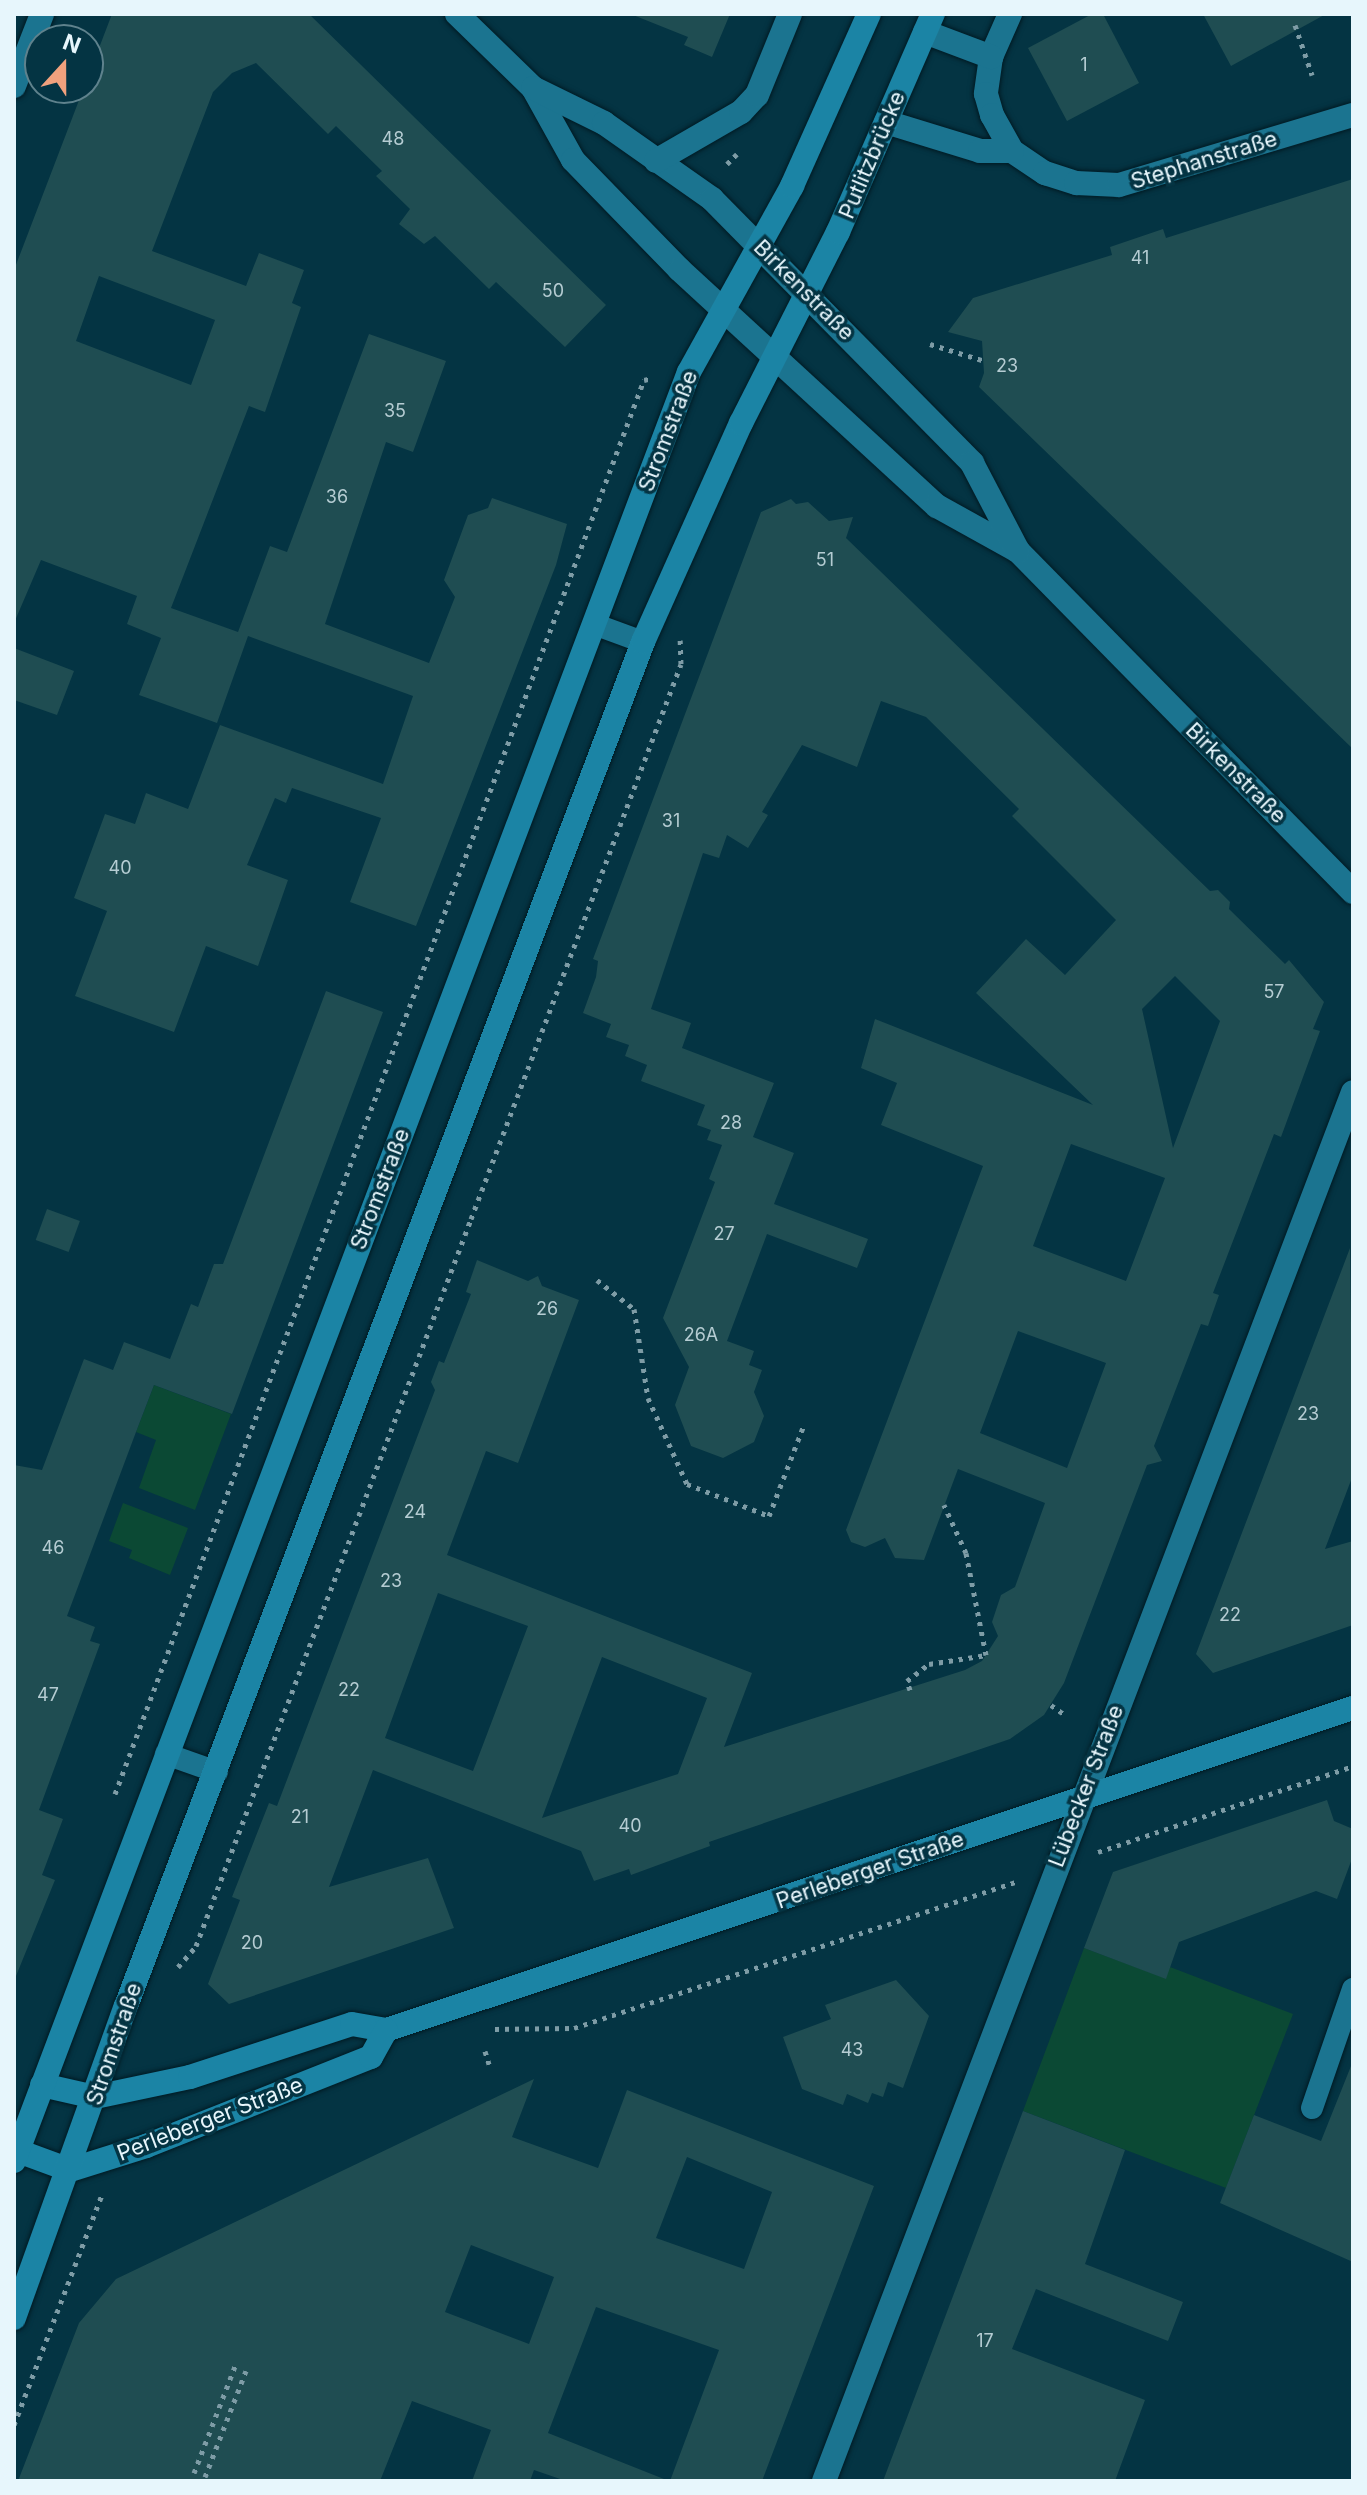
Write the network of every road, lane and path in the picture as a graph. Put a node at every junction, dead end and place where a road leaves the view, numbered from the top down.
1 (42, 14) edge
2 (457, 14) edge
3 (790, 14) edge
4 (869, 14) edge
5 (1010, 14) edge
6 (929, 23) edge
7 (1295, 25) dead end
8 (991, 57) junction
9 (1312, 75) dead end
10 (14, 86) edge
11 (533, 88) junction
12 (1353, 115) edge
13 (886, 122) junction
14 (1012, 151) junction
15 (656, 161) junction
16 (759, 247) junction
17 (806, 294) junction
18 (724, 310) junction
19 (930, 344) dead end
20 (773, 358) junction
21 (985, 361) dead end
22 (644, 380) dead end
23 (1018, 551) junction
24 (594, 624) junction
25 (679, 634) dead end
26 (643, 642) junction
27 (1353, 892) edge
28 (1353, 1092) edge
29 (597, 1280) dead end
30 (804, 1425) dead end
31 (944, 1505) dead end
32 (910, 1690) dead end
33 (1051, 1705) dead end
34 (1353, 1708) edge
35 (1064, 1714) dead end
36 (166, 1754) junction
37 (1353, 1766) edge
38 (217, 1772) junction
39 (1081, 1798) junction
40 (109, 1808) dead end
41 (1054, 1868) junction
42 (196, 1946) dead end
43 (1353, 1989) edge
44 (489, 2029) dead end
45 (386, 2030) junction
46 (485, 2051) dead end
47 (489, 2064) dead end
48 (42, 2085) junction
49 (95, 2097) junction
50 (1312, 2108) dead end
51 (16, 2156) edge
52 (70, 2170) junction
53 (85, 2239) dead end
54 (14, 2318) edge
55 (235, 2366) dead end
56 (246, 2371) dead end
57 (14, 2425) edge
58 (194, 2473) dead end
59 (205, 2477) dead end
60 (824, 2481) edge

1 - 10 street
2 - 11 street, Birkenstraße
3 - 15 street
4 - 16 main road
5 - 8 street
6 - 8 street
6 - 13 main road, Putlitzbrücke
7 - 9 path
8 - 14 street
11 - 15 street, Birkenstraße
11 - 18 street, Birkenstraße
12 - 14 street, Stephanstraße
13 - 14 street, Stephanstraße
13 - 17 main road, Putlitzbrücke
15 - 16 street, Birkenstraße
16 - 17 street, Birkenstraße
16 - 18 main road, Stromstraße
17 - 20 main road, Stromstraße
17 - 23 street, Birkenstraße
18 - 20 street, Birkenstraße
18 - 24 main road, Stromstraße
19 - 21 path
20 - 23 street, Birkenstraße
20 - 26 main road, Stromstraße
22 - 40 path
23 - 27 street, Birkenstraße
24 - 26 lane
24 - 36 main road, Stromstraße
25 - 42 path
26 - 38 main road, Stromstraße
28 - 39 street, Lübecker Straße
29 - 30 path
31 - 32 path
33 - 35 path
34 - 39 main road, Perleberger Straße
36 - 38 lane
36 - 48 main road, Stromstraße
37 - 41 path
38 - 49 main road, Stromstraße
39 - 41 street, Lübecker Straße
39 - 45 main road, Perleberger Straße
41 - 44 path
41 - 60 street, Lübecker Straße
43 - 50 lane
45 - 49 main road, Perleberger Straße
45 - 52 main road, Perleberger Straße
46 - 47 path
48 - 49 main road, Perleberger Straße
48 - 51 main road, Stromstraße
49 - 52 main road, Stromstraße
51 - 52 main road
52 - 54 main road, Stromstraße
53 - 57 path
55 - 58 path
56 - 59 path

